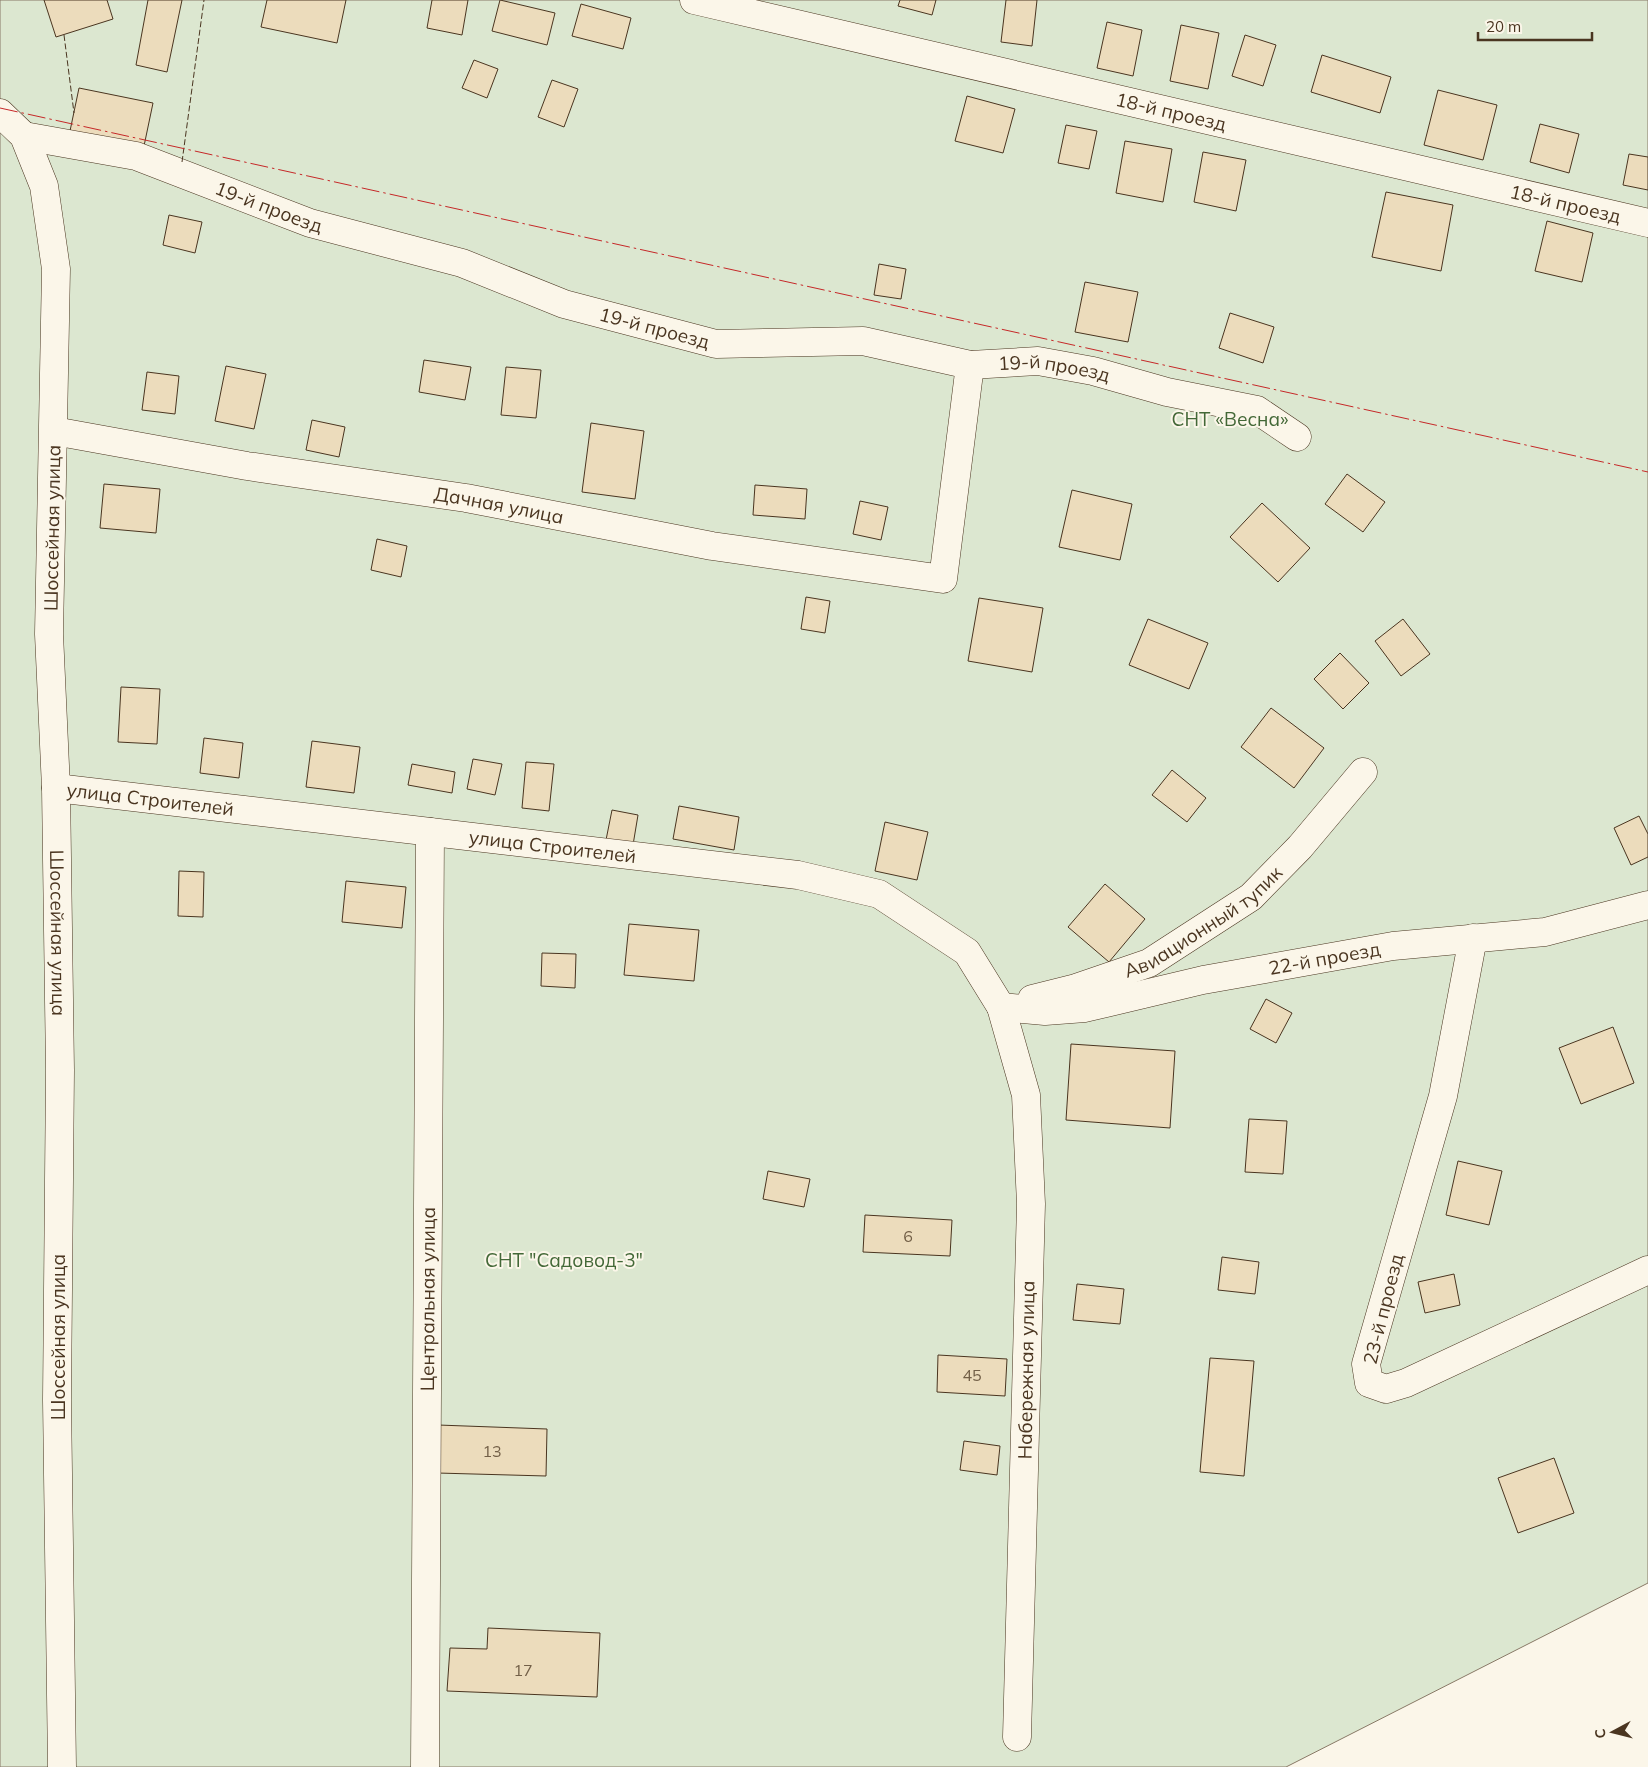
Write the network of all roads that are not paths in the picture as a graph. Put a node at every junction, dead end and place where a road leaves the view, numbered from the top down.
1 (694, 0) edge
2 (0, 113) edge
3 (24, 136) junction
4 (1648, 222) edge
5 (970, 365) junction
6 (54, 431) junction
7 (1297, 437) dead end
8 (1363, 772) dead end
9 (56, 788) junction
10 (430, 832) junction
11 (1648, 905) edge
12 (1473, 938) junction
13 (1001, 1008) junction
14 (1648, 1270) edge
15 (1017, 1737) dead end
16 (62, 1767) edge
17 (425, 1767) edge

1 - 4 street, 18-й проезд
2 - 3 street, Шоссейная улица
3 - 5 street, 19-й проезд
3 - 6 street, Шоссейная улица
5 - 6 street, Дачная улица
5 - 7 street, 19-й проезд
6 - 9 street, Шоссейная улица
8 - 13 street, Авиационный тупик
9 - 10 street, улица Строителей
9 - 16 street, Шоссейная улица
10 - 13 street, улица Строителей
10 - 17 street, Центральная улица
11 - 12 street, 22-й проезд
12 - 13 street, 22-й проезд
12 - 14 street, 23-й проезд
13 - 15 street, Набережная улица

